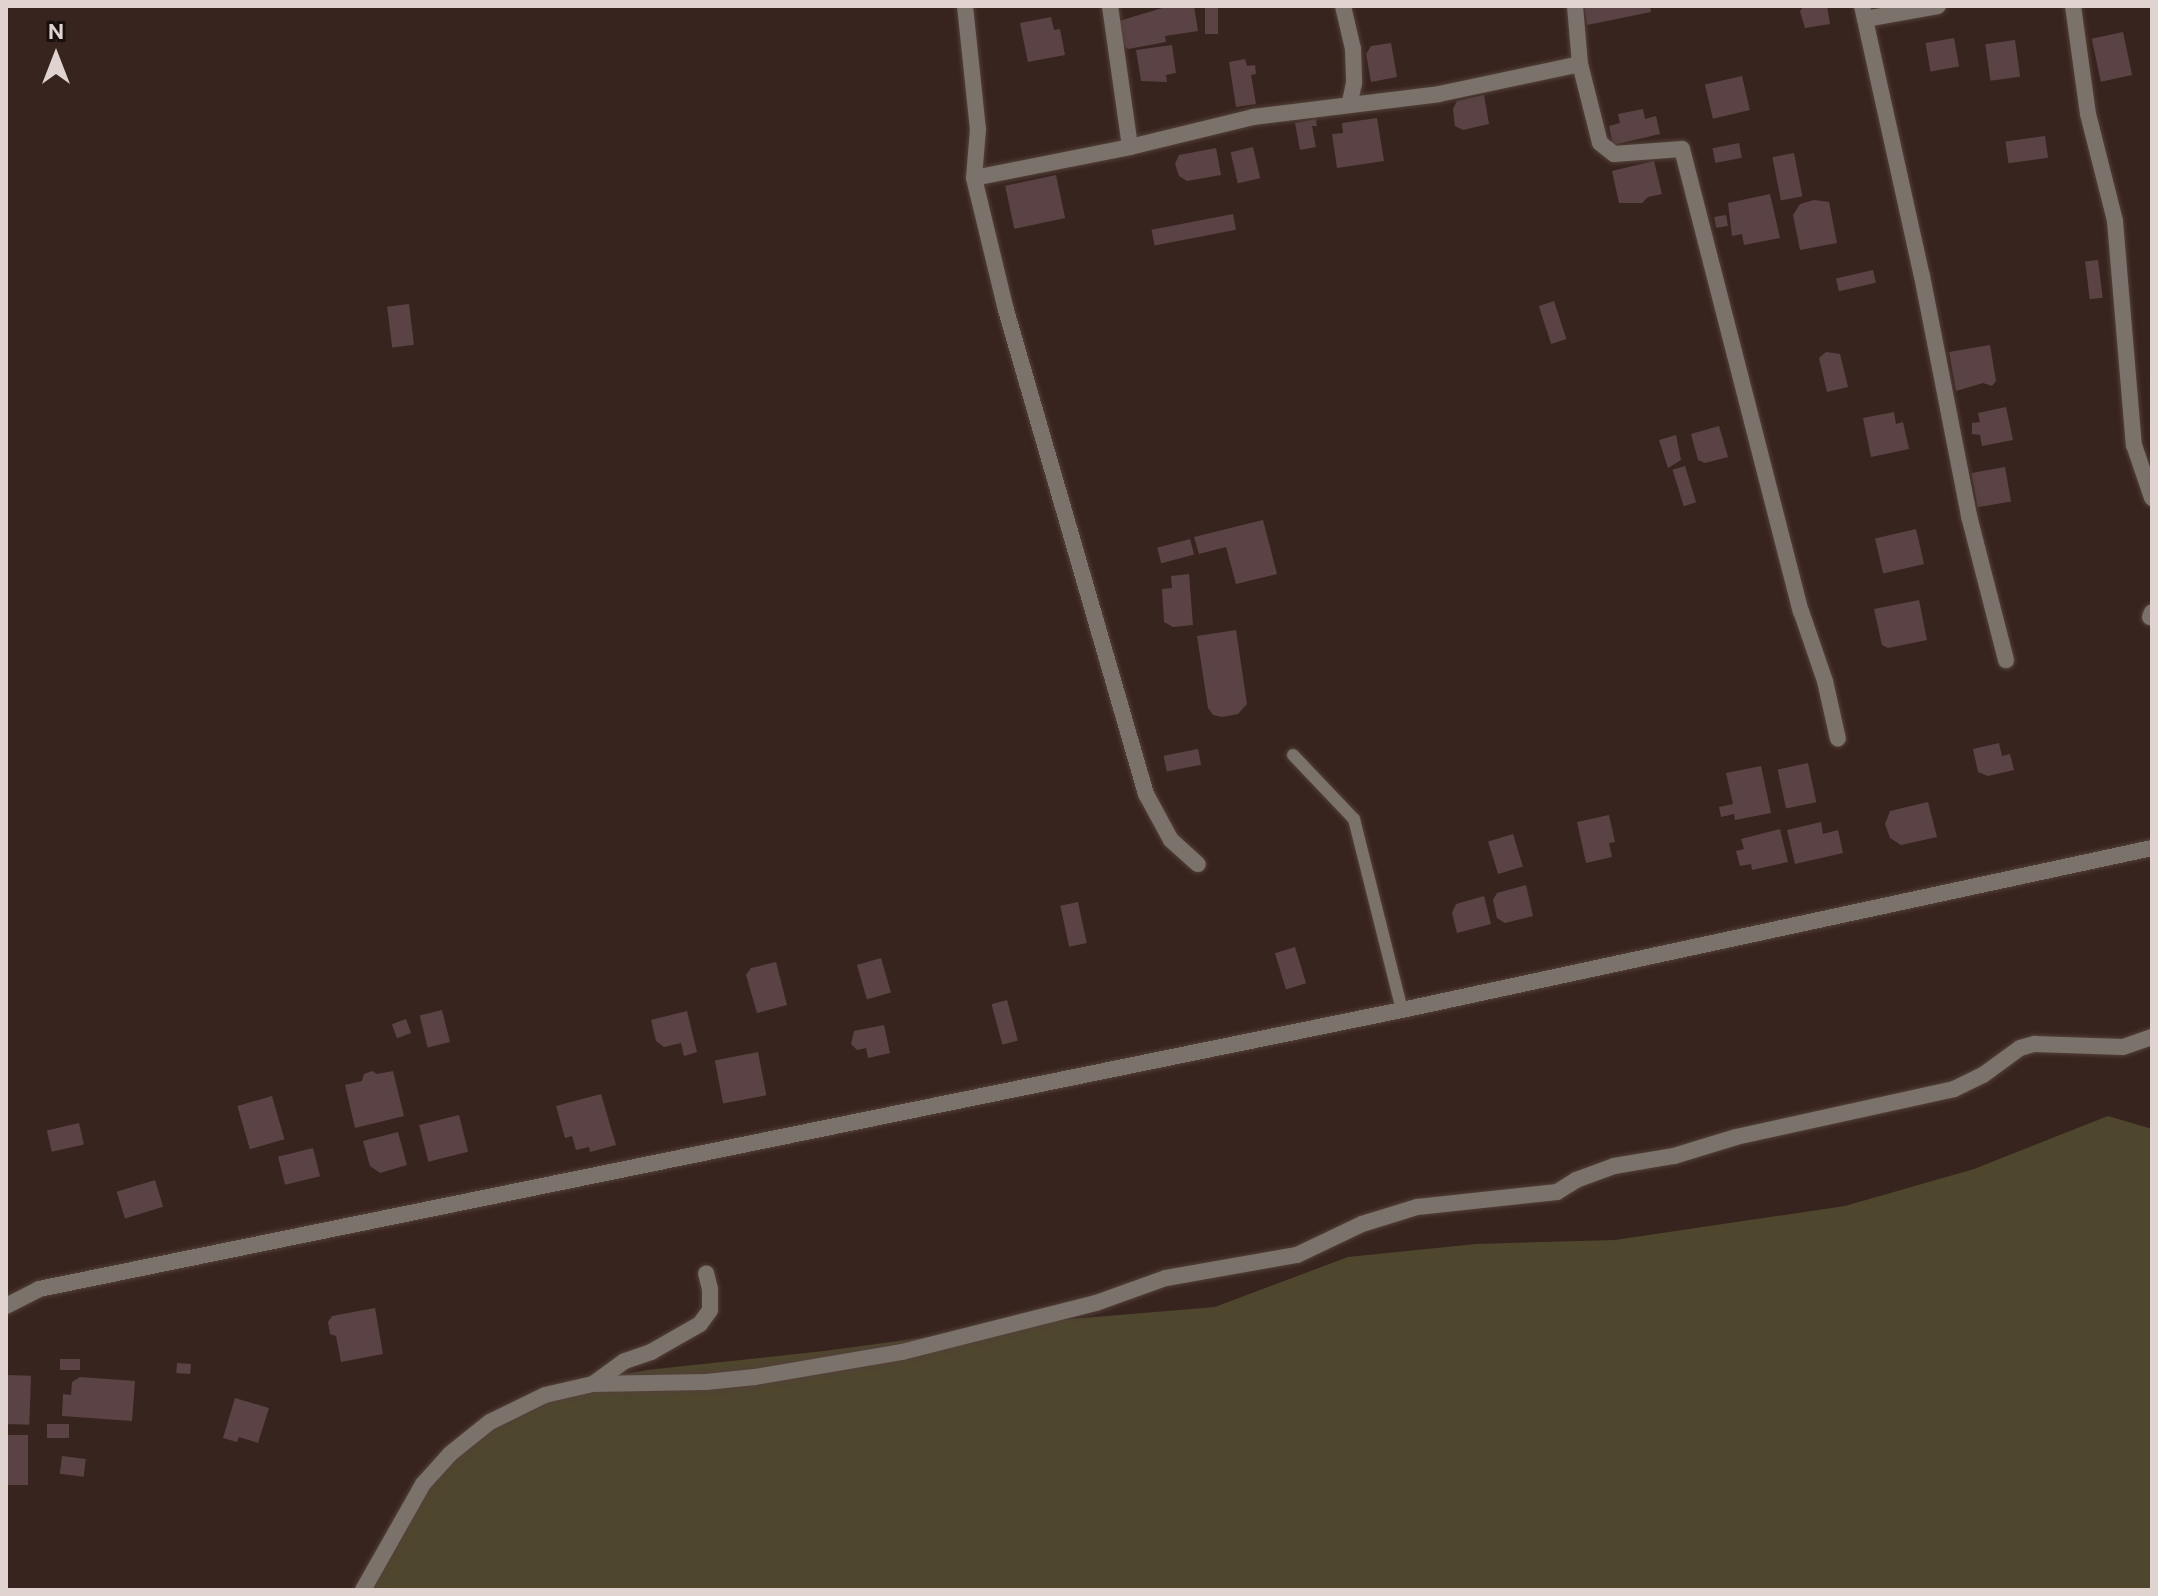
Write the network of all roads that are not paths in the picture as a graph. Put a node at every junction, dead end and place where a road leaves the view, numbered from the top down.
1 (965, 6) edge
2 (1110, 6) edge
3 (1343, 6) edge
4 (1575, 6) edge
5 (1938, 6) edge
6 (2073, 6) edge
7 (1863, 12) edge
8 (1580, 64) junction
9 (1350, 102) junction
10 (1130, 147) junction
11 (974, 178) junction
12 (2152, 498) edge
13 (2006, 660) dead end
14 (1838, 739) dead end
15 (1293, 755) dead end
16 (2152, 848) edge
17 (1198, 864) dead end
18 (1402, 1010) junction
19 (2152, 1037) edge
20 (706, 1273) dead end
21 (6, 1306) edge
22 (593, 1384) junction
23 (363, 1590) edge

1 - 11 street
2 - 10 street
3 - 9 street
4 - 8 street
5 - 7 street
6 - 12 street
7 - 13 street
8 - 9 street
8 - 14 street
9 - 10 street
10 - 11 street
11 - 17 street
15 - 18 lane
16 - 18 street
18 - 21 street
19 - 22 street
20 - 22 street
22 - 23 street

